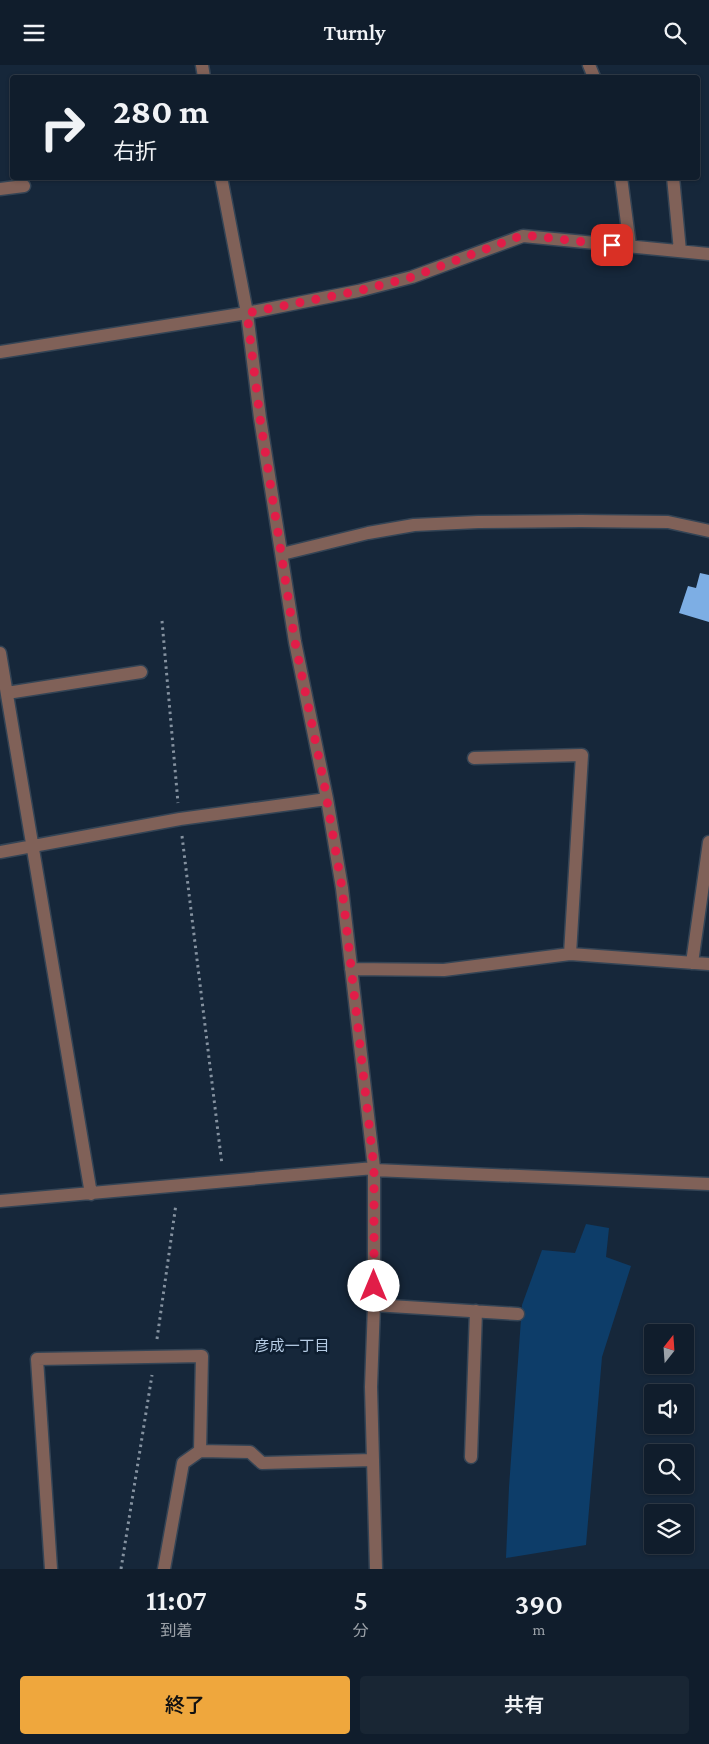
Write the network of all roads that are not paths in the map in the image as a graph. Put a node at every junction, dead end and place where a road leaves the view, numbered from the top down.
1 (222, 180) edge
2 (621, 180) edge
3 (673, 180) edge
4 (24, 186) dead end
5 (0, 189) edge
6 (630, 246) junction
7 (680, 251) junction
8 (709, 254) edge
9 (247, 313) junction
10 (0, 352) edge
11 (709, 531) edge
12 (282, 554) junction
13 (0, 653) edge
14 (141, 671) dead end
15 (7, 693) junction
16 (474, 758) dead end
17 (326, 799) junction
18 (709, 843) edge
19 (33, 846) junction
20 (0, 852) edge
21 (570, 954) junction
22 (692, 963) junction
23 (709, 964) edge
24 (351, 969) junction
25 (374, 1169) junction
26 (709, 1184) edge
27 (92, 1194) junction
28 (0, 1201) edge
29 (374, 1305) junction
30 (476, 1311) junction
31 (518, 1314) dead end
32 (200, 1451) junction
33 (471, 1457) dead end
34 (372, 1460) junction
35 (51, 1569) edge
36 (164, 1569) edge
37 (376, 1569) edge

1 - 9 street
2 - 6 street
3 - 7 street
4 - 5 street
6 - 7 street
6 - 9 street
7 - 8 street
9 - 10 street
9 - 12 street
11 - 12 street
12 - 17 street
13 - 15 street
14 - 15 street
15 - 19 street
16 - 21 street
17 - 19 street
17 - 24 street
18 - 22 street
19 - 20 street
19 - 27 street
21 - 22 street
21 - 24 street
22 - 23 street
24 - 25 street
25 - 26 street
25 - 27 street
25 - 29 street
27 - 28 street
29 - 30 street
29 - 34 street
30 - 31 street
30 - 33 street
32 - 34 street
32 - 35 street
32 - 36 street
34 - 37 street

